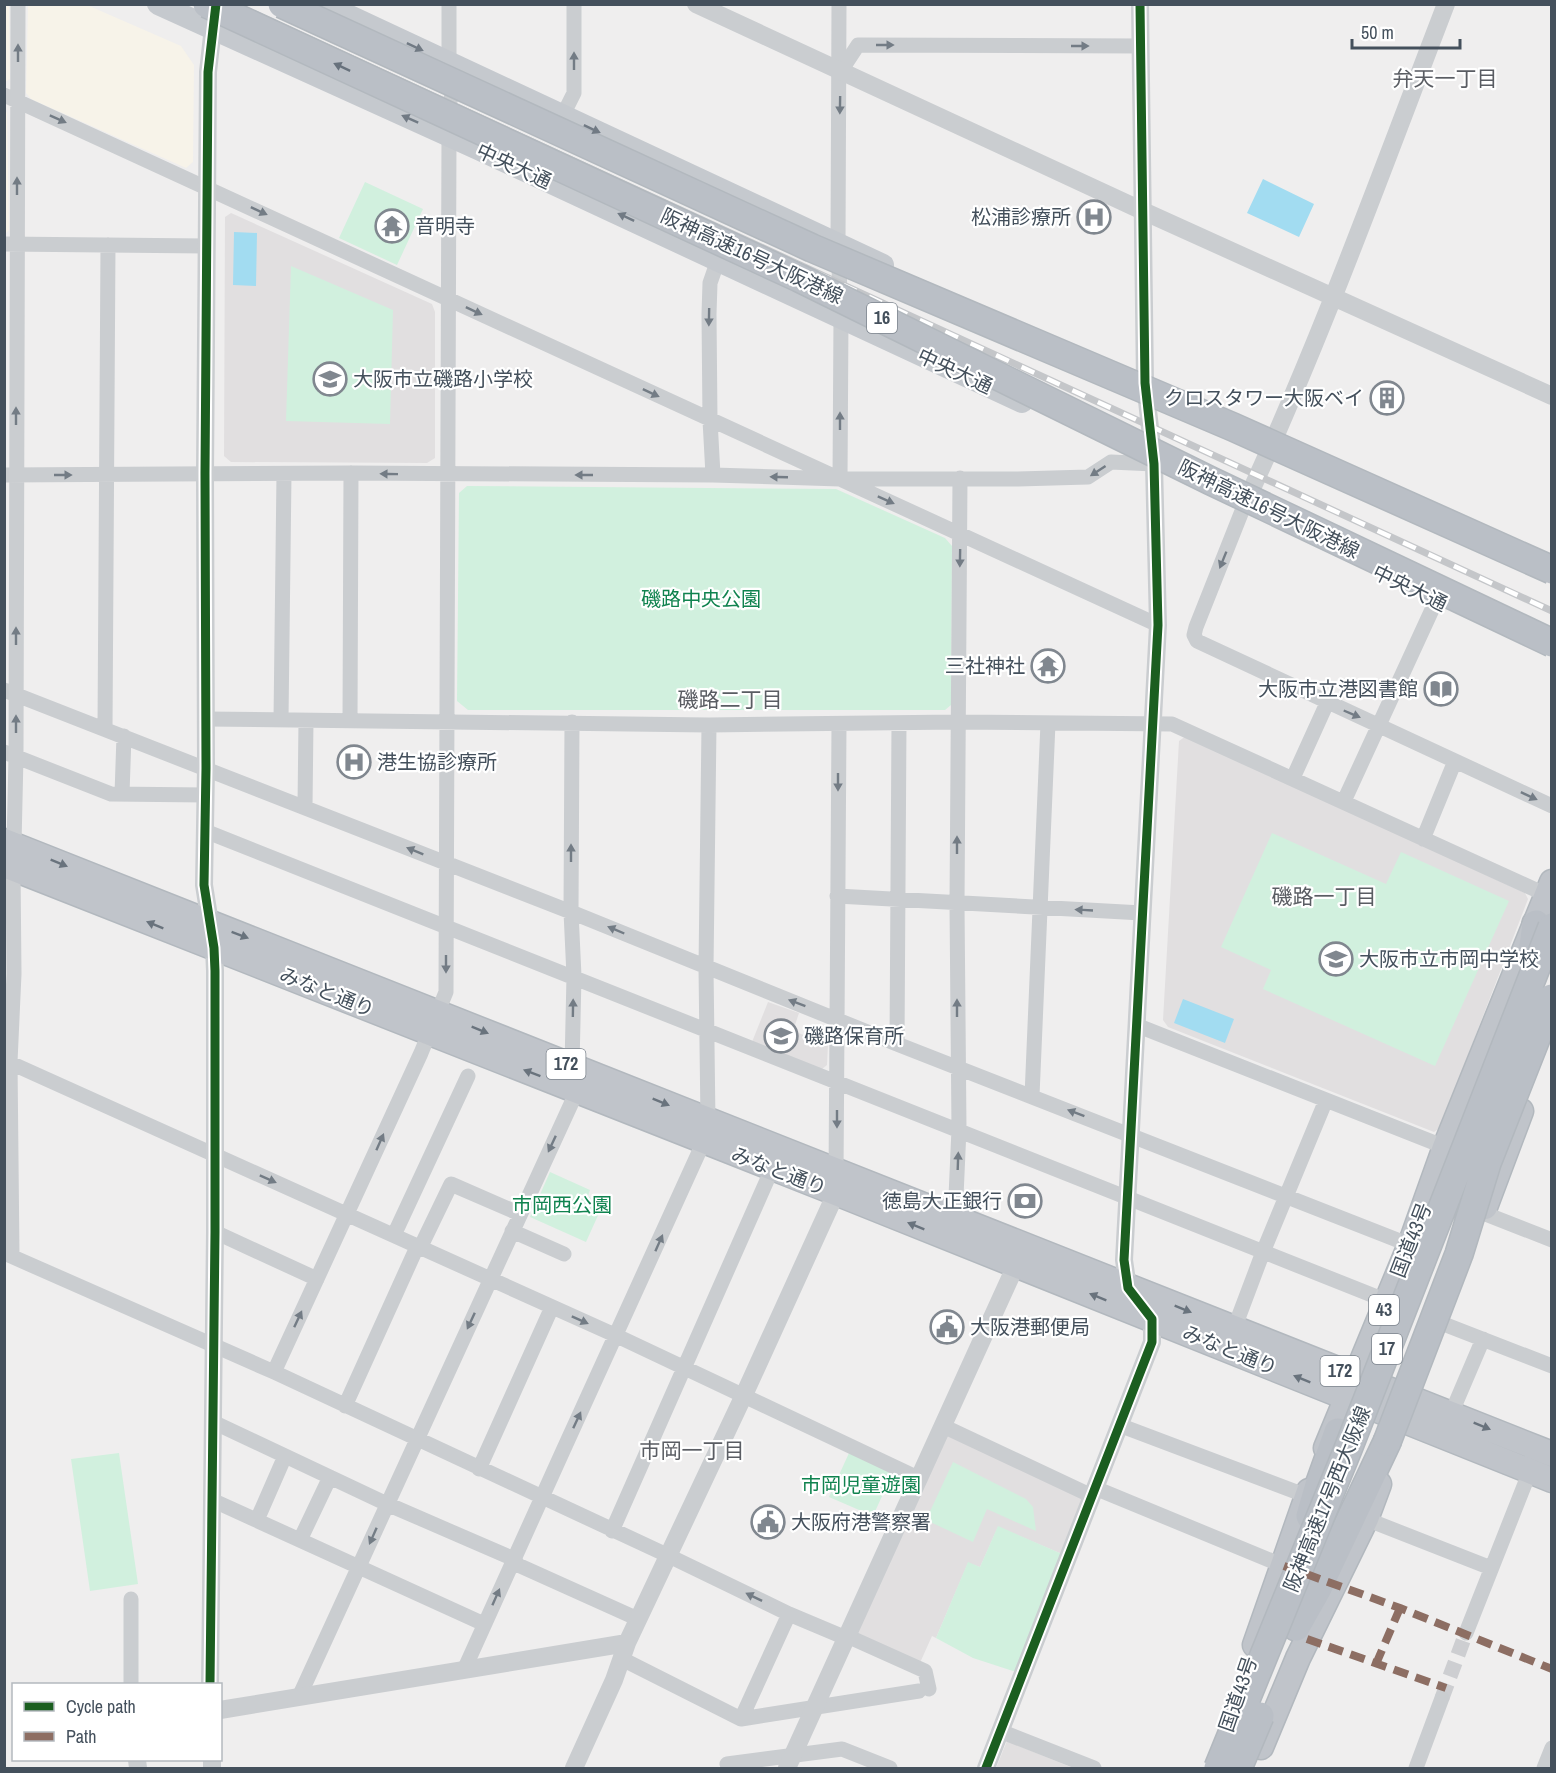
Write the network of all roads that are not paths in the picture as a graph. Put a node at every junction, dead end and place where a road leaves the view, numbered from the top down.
1 (18, 4) edge
2 (158, 4) edge
3 (216, 4) edge
4 (282, 4) edge
5 (324, 4) edge
6 (449, 4) edge
7 (574, 4) edge
8 (696, 4) edge
9 (840, 4) edge
10 (1140, 4) edge
11 (1446, 4) edge
12 (209, 17) edge
13 (1141, 46) junction
14 (449, 62) junction
15 (841, 71) junction
16 (11, 98) edge
17 (563, 115) junction
18 (449, 136) junction
19 (206, 187) junction
20 (1143, 211) junction
21 (838, 243) junction
22 (11, 244) edge
23 (108, 245) junction
24 (206, 246) junction
25 (718, 260) junction
26 (1334, 297) junction
27 (449, 299) junction
28 (841, 317) junction
29 (1146, 383) junction
30 (1551, 396) edge
31 (710, 420) junction
32 (1275, 439) junction
33 (1154, 464) junction
34 (205, 473) junction
35 (351, 473) junction
36 (284, 474) junction
37 (10, 475) edge
38 (107, 475) junction
39 (448, 475) junction
40 (713, 476) junction
41 (960, 478) junction
42 (840, 479) junction
43 (1244, 506) junction
44 (960, 533) junction
45 (1551, 560) edge
46 (1551, 570) edge
47 (1436, 601) junction
48 (1158, 625) junction
49 (1551, 643) edge
50 (1551, 656) edge
51 (10, 692) edge
52 (1327, 703) junction
53 (206, 719) junction
54 (281, 720) junction
55 (306, 721) junction
56 (446, 721) junction
57 (350, 722) junction
58 (572, 722) junction
59 (957, 722) junction
60 (899, 723) junction
61 (1048, 723) junction
62 (1153, 723) junction
63 (839, 724) junction
64 (709, 725) junction
65 (1379, 726) junction
66 (105, 729) junction
67 (124, 736) junction
68 (10, 754) edge
69 (1455, 761) junction
70 (206, 768) junction
71 (1293, 778) junction
72 (122, 794) junction
73 (206, 795) junction
74 (1344, 801) junction
75 (1551, 806) edge
76 (305, 807) junction
77 (206, 831) junction
78 (1424, 839) junction
79 (9, 855) edge
80 (447, 863) junction
81 (1549, 888) edge
82 (837, 896) junction
83 (898, 900) junction
84 (957, 904) junction
85 (1040, 908) junction
86 (571, 912) junction
87 (1142, 913) junction
88 (210, 923) junction
89 (1544, 926) edge
90 (446, 927) junction
91 (214, 948) junction
92 (706, 968) junction
93 (9, 972) edge
94 (574, 976) junction
95 (1551, 978) edge
96 (1551, 998) edge
97 (837, 1019) junction
98 (434, 1023) junction
99 (1136, 1025) junction
100 (707, 1032) junction
101 (1550, 1040) edge
102 (897, 1044) junction
103 (7, 1061) edge
104 (572, 1066) junction
105 (958, 1066) junction
106 (468, 1076) dead end
107 (837, 1081) junction
108 (577, 1091) junction
109 (1032, 1096) junction
110 (1326, 1100) junction
111 (959, 1129) junction
112 (706, 1131) junction
113 (1131, 1135) junction
114 (1445, 1147) junction
115 (215, 1155) junction
116 (772, 1168) junction
117 (836, 1182) junction
118 (1127, 1197) junction
119 (1285, 1197) junction
120 (1484, 1213) junction
121 (347, 1214) junction
122 (520, 1214) junction
123 (955, 1219) junction
124 (512, 1231) junction
125 (215, 1232) junction
126 (394, 1235) junction
127 (1551, 1239) edge
128 (1410, 1245) junction
129 (417, 1246) junction
130 (1263, 1252) junction
131 (8, 1254) edge
132 (564, 1254) dead end
133 (1016, 1265) junction
134 (317, 1279) junction
135 (490, 1280) junction
136 (1128, 1288) junction
137 (1387, 1301) junction
138 (552, 1307) junction
139 (1152, 1319) junction
140 (1441, 1323) junction
141 (1234, 1329) junction
142 (617, 1336) junction
143 (1483, 1339) junction
144 (213, 1345) junction
145 (1551, 1366) edge
146 (684, 1367) junction
147 (274, 1372) junction
148 (1351, 1387) junction
149 (744, 1395) junction
150 (1412, 1398) junction
151 (345, 1406) junction
152 (1451, 1414) junction
153 (1403, 1420) junction
154 (213, 1422) junction
155 (1119, 1425) junction
156 (943, 1426) junction
157 (417, 1439) junction
158 (1551, 1454) edge
159 (285, 1456) junction
160 (479, 1469) junction
161 (1541, 1475) edge
162 (330, 1477) junction
163 (918, 1478) junction
164 (1094, 1492) junction
165 (1307, 1496) junction
166 (541, 1498) junction
167 (212, 1500) junction
168 (387, 1504) junction
169 (1366, 1519) junction
170 (257, 1520) junction
171 (612, 1531) junction
172 (300, 1540) junction
173 (669, 1556) junction
174 (514, 1559) junction
175 (1284, 1566) junction
176 (359, 1568) junction
177 (1491, 1568) junction
178 (1290, 1593) junction
179 (131, 1599) dead end
180 (789, 1614) junction
181 (638, 1619) junction
182 (484, 1624) junction
183 (1296, 1627) junction
184 (1466, 1633) tunnel mouth
185 (847, 1637) junction
186 (624, 1651) junction
187 (464, 1670) junction
188 (131, 1683) edge
189 (210, 1683) edge
190 (299, 1697) junction
191 (1442, 1698) tunnel mouth
192 (813, 1709) junction
193 (222, 1710) edge
194 (741, 1719) junction
195 (1000, 1731) junction
196 (1551, 1748) edge
197 (790, 1762) edge
198 (727, 1764) dead end
199 (1547, 1766) edge
200 (1249, 1767) edge
201 (574, 1768) edge
202 (890, 1768) edge
203 (986, 1768) edge
204 (1094, 1768) edge
205 (1208, 1768) edge
206 (1218, 1768) edge
207 (1416, 1768) edge

16 -> 1 street
2 - 12 main road, 中央大通
3 - 12 street
4 - 46 highway, 阪神高速16号大阪港線 / 16, bridge
5 -> 14 main road
6 - 14 street
17 -> 7 street
8 - 15 street
9 - 15 street
10 - 13 street
11 - 26 street
18 -> 12 main road, 中央大通
12 - 19 street
49 -> 12 highway, 阪神高速16号大阪港線 / 16, bridge
15 -> 13 street
13 - 20 street
14 - 17 main road
14 - 18 street
15 - 20 street
15 -> 21 street
16 -> 19 street
22 -> 16 street
17 -> 21 main road
25 -> 18 main road, 中央大通
18 - 27 street
19 - 24 street
19 -> 27 street
20 - 26 street
20 - 29 street
21 - 28 street
21 - 29 main road
22 - 23 street
37 -> 22 street
23 - 24 street
23 - 38 street
24 - 34 street
25 - 28 main road, 中央大通
25 -> 31 street
26 - 30 street
26 - 32 street
27 -> 31 street
27 - 39 street
28 - 33 main road, 中央大通
42 -> 28 street
29 - 32 main road
29 - 33 street
31 - 40 street
31 - 42 street
32 - 43 street
32 - 45 main road
33 -> 41 street
33 - 43 main road, 中央大通
33 - 48 street
34 - 36 street
34 - 38 street
34 - 53 street
35 - 36 street
39 -> 35 street
35 - 57 street
36 - 54 street
37 -> 38 street
51 -> 37 street
38 - 66 street
40 -> 39 street
39 - 56 street
42 -> 40 street
41 - 42 street
41 - 44 street
42 -> 44 street
43 - 47 main road, 中央大通
43 -> 52 street
44 - 48 street
44 -> 59 street
47 - 50 main road, 中央大通
47 - 65 street
48 - 62 street
51 - 66 street
68 -> 51 street
52 -> 65 street
52 - 71 street
53 - 54 street
53 - 70 street
54 - 55 street
55 - 57 street
55 - 76 street
56 - 57 street
56 - 58 street
56 - 80 street
58 - 64 street
86 -> 58 street
59 - 60 street
59 - 61 street
84 -> 59 street
60 - 63 street
60 - 83 street
61 - 62 street
61 - 85 street
62 - 71 street
62 - 87 street
63 - 64 street
63 -> 82 street
64 - 92 street
65 - 69 street
65 - 74 street
66 - 67 street
67 - 70 street
67 - 72 street
68 - 72 street
68 - 79 street
69 -> 75 street
69 - 78 street
70 - 73 street
70 - 76 street
71 - 74 street
72 - 73 street
73 - 77 street
74 - 78 street
80 -> 76 street
77 - 88 street
77 - 90 street
78 - 81 street
79 -> 88 highway, みなと通り / 172
91 -> 79 highway, みなと通り / 172
79 - 93 street
80 - 86 street
80 - 90 street
81 - 89 highway, 国道43号 / 43
82 - 83 street
82 - 97 street
83 - 84 street
83 - 102 street
84 - 85 street
105 -> 84 street
87 -> 85 street
85 - 109 street
92 -> 86 street
86 - 94 street
87 - 99 street
88 - 91 street
88 -> 98 highway, みなと通り / 172
89 - 114 highway, 国道43号 / 43
89 - 178 highway, 阪神高速17号西大阪線 / 17, bridge
89 - 178 highway, bridge
90 - 94 street
90 -> 98 street
91 - 98 highway, みなと通り / 172
91 - 115 street
97 -> 92 street
92 - 100 street
93 - 103 street
94 - 100 street
104 -> 94 street
95 - 183 highway, 阪神高速17号西大阪線 / 17
96 - 183 highway, bridge
97 - 102 street
97 - 107 street
98 -> 104 highway, みなと通り / 172
108 -> 98 highway, みなと通り / 172
121 -> 98 street
99 - 110 street
99 - 113 street
100 - 107 street
100 - 112 street
101 - 120 highway, 国道43号
102 - 105 street
103 - 115 street
103 - 131 street
104 -> 112 highway, みなと通り / 172
105 - 109 street
105 - 111 street
106 - 126 street
107 - 111 street
107 -> 117 street
108 - 112 highway, みなと通り / 172
108 -> 122 street
113 -> 109 street
110 - 114 street
110 - 119 street
111 - 118 street
123 -> 111 street
112 - 116 highway, みなと通り / 172
112 - 117 highway, みなと通り / 172
142 -> 112 street
113 - 118 street
113 - 119 street
114 - 128 highway, 国道43号 / 43
115 -> 121 street
115 - 125 street
116 - 117 highway, みなと通り / 172
116 - 146 street
117 - 123 highway, みなと通り / 172
133 -> 117 highway, みなと通り / 172
117 - 149 street
118 - 130 street
118 - 136 street
119 - 128 street
119 - 130 street
120 - 127 street
120 - 140 highway, 国道43号
121 - 126 street
121 - 134 street
122 - 124 street
122 - 129 street
123 - 136 highway, みなと通り / 172
124 - 132 street
124 - 135 street
125 - 134 street
125 - 144 street
126 - 129 street
128 - 137 highway, 国道43号 / 43
129 - 135 street
129 - 151 street
130 - 137 street
130 - 141 street
131 - 144 street
139 -> 133 highway, みなと通り / 172
133 - 156 street
147 -> 134 street
135 - 138 street
135 -> 157 street
136 - 139 street
136 -> 141 highway, みなと通り / 172
137 - 148 highway, 国道43号 / 43
138 -> 142 street
138 - 160 street
148 -> 139 highway, みなと通り / 172
139 - 155 street
140 - 143 street
140 - 150 highway, 国道43号
141 - 148 highway, みなと通り / 172
142 - 146 street
166 -> 142 street
143 - 145 street
143 - 152 street
144 - 147 street
144 - 154 street
146 - 149 street
146 - 171 street
147 - 151 street
148 - 150 highway, みなと通り / 172
148 - 153 highway, みなと通り / 172
148 - 165 highway, 国道43号 / 43
149 - 163 street
149 - 173 street
150 - 152 highway, みなと通り / 172
150 - 153 highway, 国道43号
151 - 157 street
152 -> 158 highway, みなと通り / 172
153 - 161 highway, みなと通り / 172
153 - 169 highway, 国道43号
154 - 159 street
154 - 167 street
155 - 164 street
155 - 165 street
156 - 163 street
156 - 164 street
157 - 160 street
157 - 168 street
159 - 162 street
159 - 170 street
160 - 166 street
161 - 177 street
162 - 168 street
162 - 172 street
163 - 185 street
164 - 175 street
164 - 195 street
165 - 175 highway, 国道43号 / 43
166 - 171 street
166 - 174 street
167 - 170 street
167 - 189 street
168 - 174 street
168 -> 176 street
169 - 177 street
169 - 200 highway, 国道43号
170 - 172 street
171 - 173 street
172 - 176 street
180 -> 173 street
173 - 181 street
174 - 181 street
182 -> 174 street
175 - 205 highway, 国道43号 / 43
176 - 182 street
176 - 190 street
177 - 184 street
178 - 206 highway, 阪神高速17号西大阪線 / 17, bridge
179 - 188 street
180 - 185 street
180 - 194 street
181 - 186 street
182 - 187 street
183 - 200 highway, 阪神高速17号西大阪線 / 17, bridge
185 - 192 street
185 - 192 street
186 - 187 street
186 - 194 street
186 - 201 street
187 - 190 street
190 - 193 street
191 - 207 street
192 - 194 street
192 - 197 street
195 - 203 street
195 - 204 street
196 - 199 street
197 - 198 street
197 - 202 street

